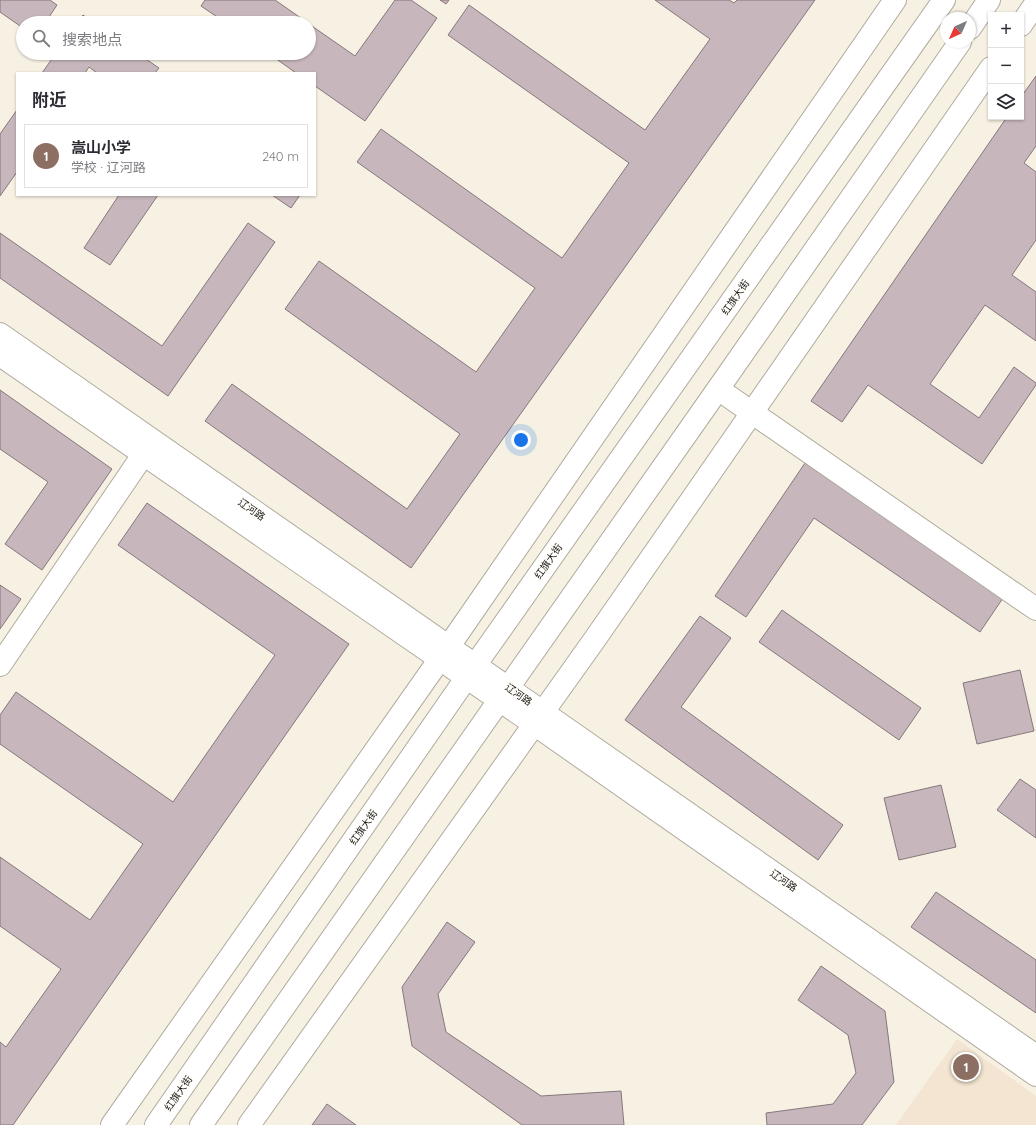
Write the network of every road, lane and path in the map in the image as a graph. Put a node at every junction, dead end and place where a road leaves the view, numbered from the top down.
1 (895, 0) edge
2 (944, 0) edge
3 (989, 0) edge
4 (1036, 3) edge
5 (976, 19) edge
6 (1024, 21) edge
7 (956, 48) edge
8 (988, 72) edge
9 (0, 334) edge
10 (0, 355) edge
11 (718, 389) junction
12 (752, 413) junction
13 (143, 455) junction
14 (1036, 609) edge
15 (444, 653) junction
16 (0, 664) edge
17 (471, 671) junction
18 (504, 693) junction
19 (538, 718) junction
20 (1036, 1056) edge
21 (1036, 1075) edge
22 (112, 1125) edge
23 (156, 1125) edge
24 (201, 1125) edge
25 (249, 1125) edge

1 - 15 main road
2 - 17 main road, 红旗大街
3 - 5 main road
4 - 6 main road
7 - 11 main road
8 - 12 main road
9 - 15 main road, 辽河路
10 - 13 main road, 辽河路
11 - 12 main road
11 - 18 main road
12 - 14 main road
12 - 19 main road
13 - 15 main road, 辽河路
13 - 16 main road
15 - 17 main road, 辽河路
15 - 22 main road
17 - 18 main road, 辽河路
17 - 23 main road, 红旗大街
18 - 19 main road, 辽河路
18 - 24 main road
19 - 20 main road, 辽河路
19 - 21 main road, 辽河路
19 - 25 main road

